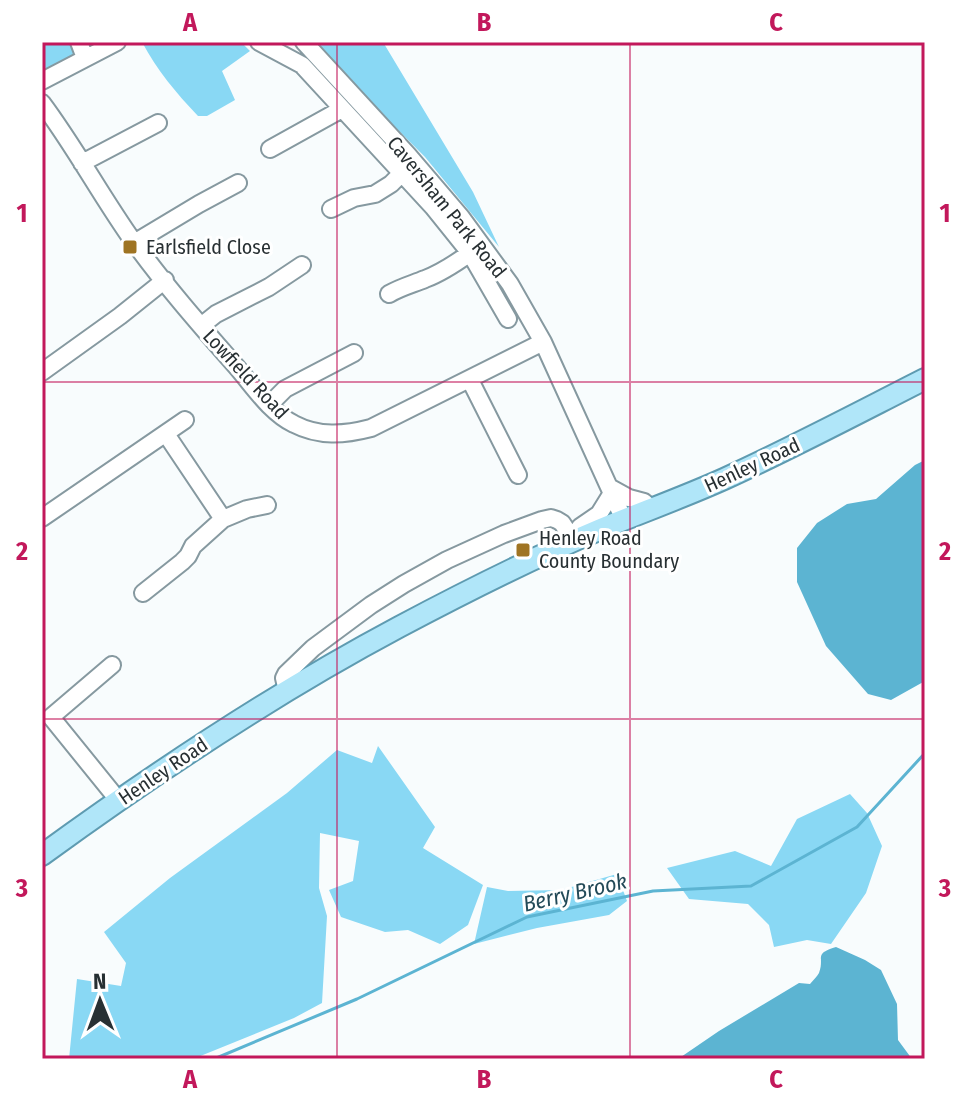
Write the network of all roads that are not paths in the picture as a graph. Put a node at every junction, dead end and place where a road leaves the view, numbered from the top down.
1 (117, 42) edge
2 (259, 42) edge
3 (304, 42) edge
4 (82, 50) edge
5 (42, 81) edge
6 (42, 103) edge
7 (342, 109) junction
8 (158, 123) dead end
9 (270, 149) dead end
10 (82, 163) junction
11 (402, 173) junction
12 (238, 183) dead end
13 (331, 209) dead end
14 (134, 243) junction
15 (470, 253) junction
16 (302, 265) dead end
17 (165, 280) junction
18 (389, 294) dead end
19 (508, 319) dead end
20 (201, 326) junction
21 (543, 342) junction
22 (354, 353) dead end
23 (42, 372) edge
24 (925, 379) edge
25 (470, 380) junction
26 (269, 405) junction
27 (185, 420) dead end
28 (166, 434) junction
29 (518, 475) dead end
30 (611, 490) junction
31 (267, 505) dead end
32 (652, 509) junction
33 (42, 518) edge
34 (223, 519) junction
35 (624, 520) junction
36 (574, 541) junction
37 (143, 593) dead end
38 (112, 665) dead end
39 (287, 691) junction
40 (47, 721) edge
41 (119, 801) junction
42 (42, 855) edge

1 - 4 street
2 - 7 street
3 - 21 street, Caversham Park Road
4 - 5 street
6 - 10 street, Lowfield Road
7 - 9 street
7 - 11 street
8 - 10 street
10 - 14 street, Lowfield Road
11 - 13 street
11 - 15 street
12 - 14 street
14 - 17 street, Lowfield Road
15 - 18 street
15 - 19 street
16 - 20 street
17 - 20 street, Lowfield Road
17 - 23 street
20 - 26 street, Lowfield Road
21 - 25 street, Lowfield Road
21 - 30 street, Caversham Park Road
22 - 26 street
24 - 32 main road, Henley Road
25 - 26 street, Lowfield Road
25 - 29 street
27 - 28 street
28 - 33 street
28 - 34 street
30 - 32 street
30 - 35 street, Caversham Park Road
30 - 36 street
31 - 34 street
32 - 35 main road, Henley Road
34 - 37 street
35 - 36 main road, Henley Road
36 - 39 main road, Henley Road
36 - 39 street
38 - 40 street
39 - 41 main road, Henley Road
40 - 41 street
41 - 42 main road, Henley Road

